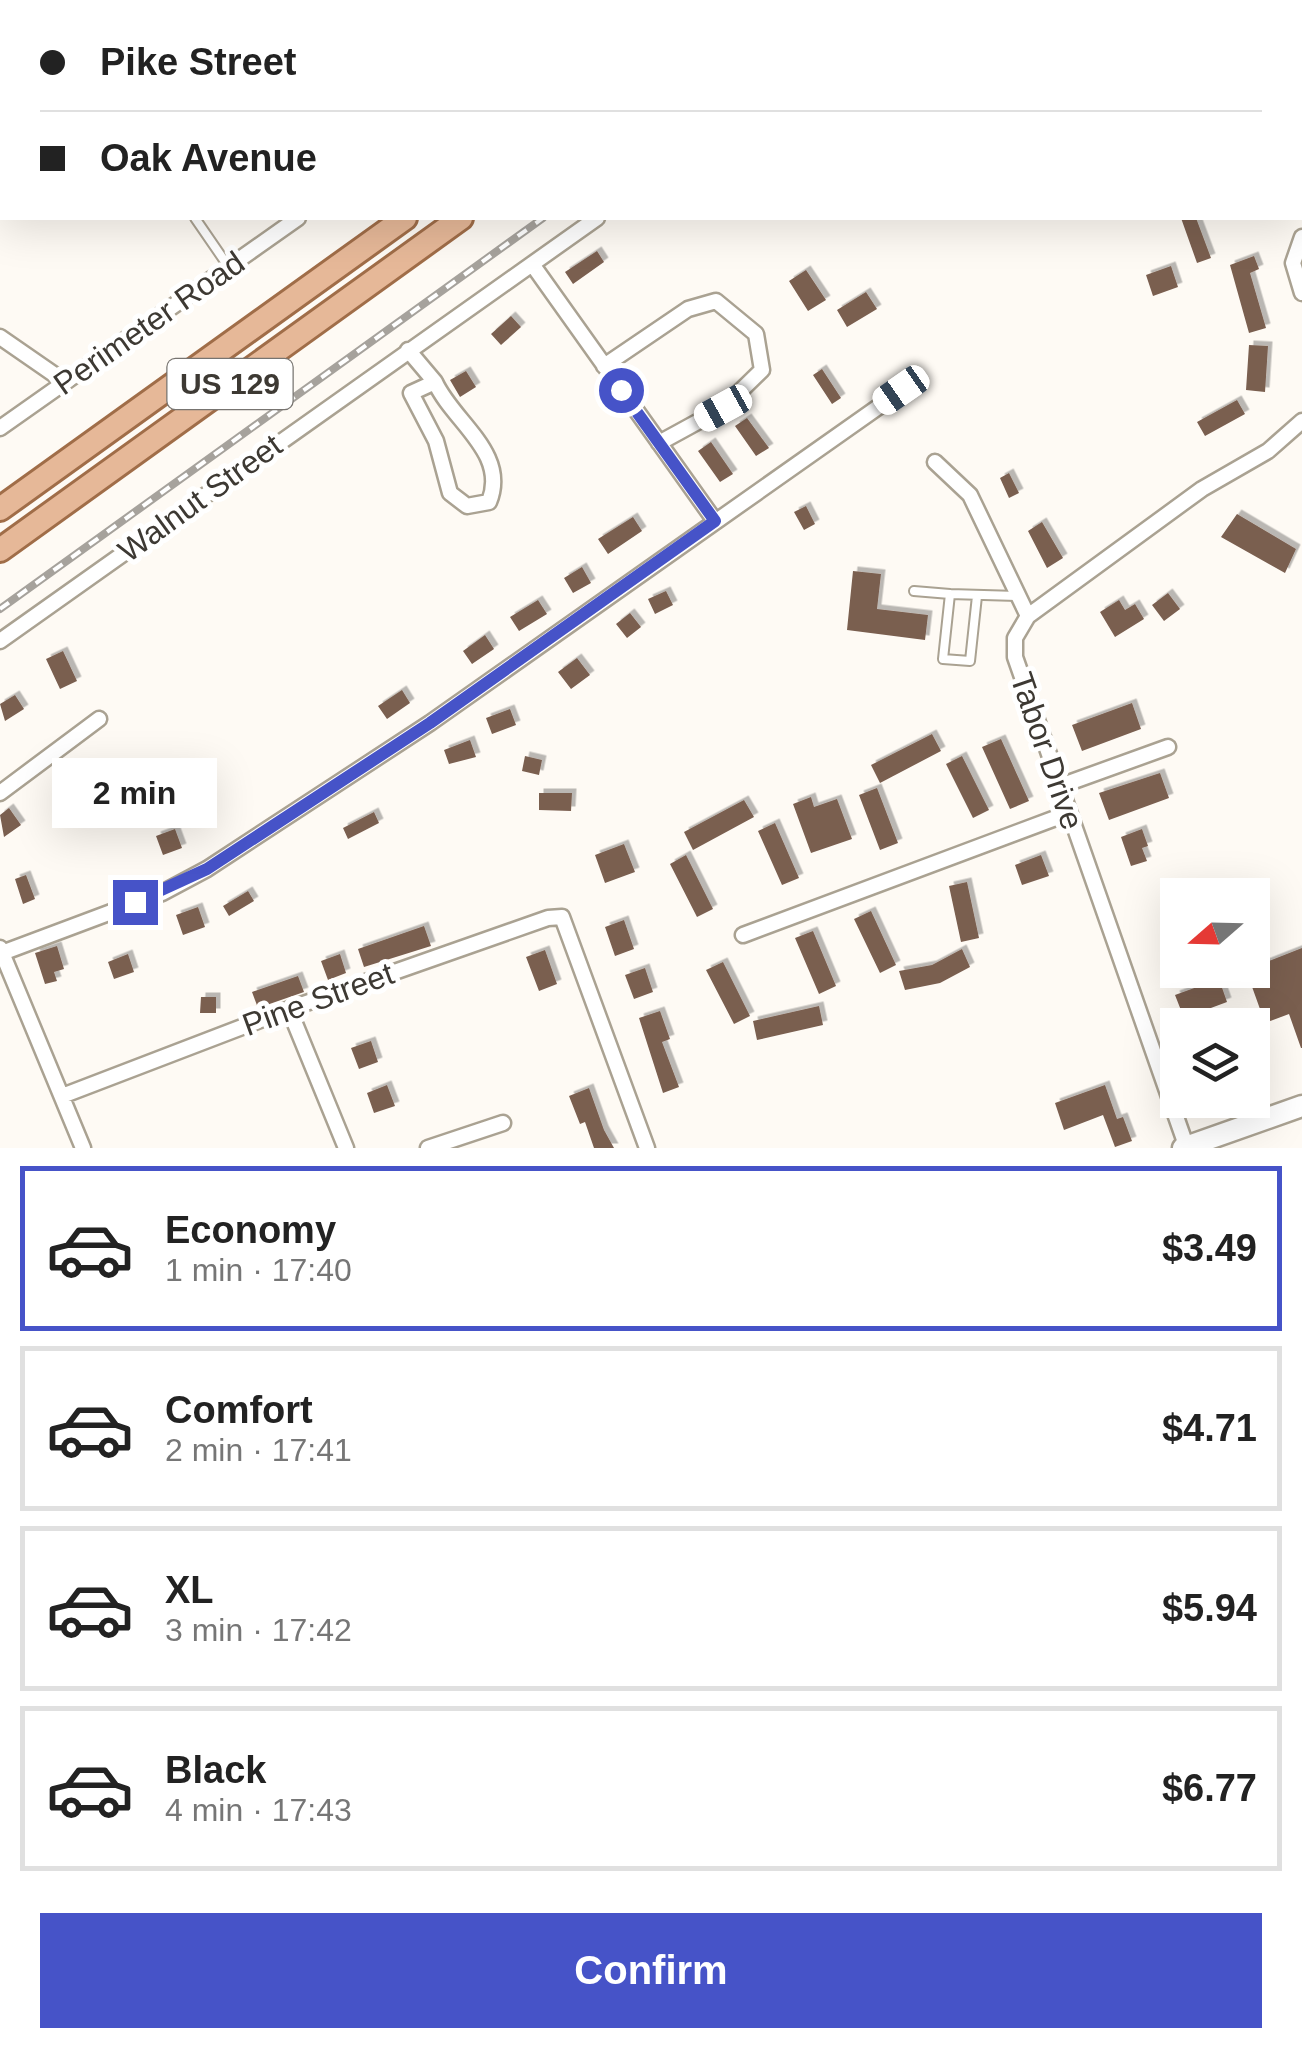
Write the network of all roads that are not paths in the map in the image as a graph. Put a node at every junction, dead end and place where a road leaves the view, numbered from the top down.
1 (196, 220) edge
2 (295, 220) edge
3 (403, 220) edge
4 (458, 220) edge
5 (594, 220) edge
6 (1302, 237) edge
7 (532, 264) junction
8 (228, 266) junction
9 (1302, 293) edge
10 (0, 337) edge
11 (408, 350) junction
12 (604, 366) junction
13 (65, 382) junction
14 (435, 382) junction
15 (901, 390) dead end
16 (1302, 421) edge
17 (0, 428) edge
18 (659, 443) junction
19 (935, 462) dead end
20 (0, 509) edge
21 (715, 521) junction
22 (0, 550) edge
23 (914, 591) dead end
24 (950, 594) junction
25 (977, 596) junction
26 (1018, 596) junction
27 (1028, 616) junction
28 (0, 641) edge
29 (98, 720) dead end
30 (1168, 748) dead end
31 (1060, 786) junction
32 (0, 794) edge
33 (1068, 813) junction
34 (743, 935) dead end
35 (1, 950) edge
36 (290, 1008) junction
37 (62, 1096) junction
38 (1302, 1106) edge
39 (502, 1124) dead end
40 (83, 1148) edge
41 (346, 1148) edge
42 (428, 1148) edge
43 (647, 1148) edge
44 (1185, 1148) edge

1 - 8 lane
2 - 8 street, Perimeter Road
3 - 20 main road, US 129
4 - 22 main road, US 129
5 - 7 street, Walnut Street
6 - 9 street
7 - 11 street, Walnut Street
7 - 12 street
8 - 13 street, Perimeter Road
10 - 13 street
11 - 14 street
11 - 28 street, Walnut Street
12 - 18 street
12 - 18 street
13 - 17 street, Perimeter Road
14 - 14 street
15 - 21 street
16 - 27 street
18 - 21 street
19 - 26 street
21 - 35 street
23 - 24 lane
24 - 25 lane
24 - 25 lane
25 - 26 lane
26 - 27 street
27 - 31 street, Tabor Drive
29 - 32 street
30 - 31 street
31 - 33 street, Tabor Drive
33 - 34 street
33 - 44 street, Tabor Drive
35 - 37 street
36 - 37 street, Pine Street
36 - 41 street
36 - 43 street, Pine Street
37 - 40 street
38 - 44 main road
39 - 42 street

